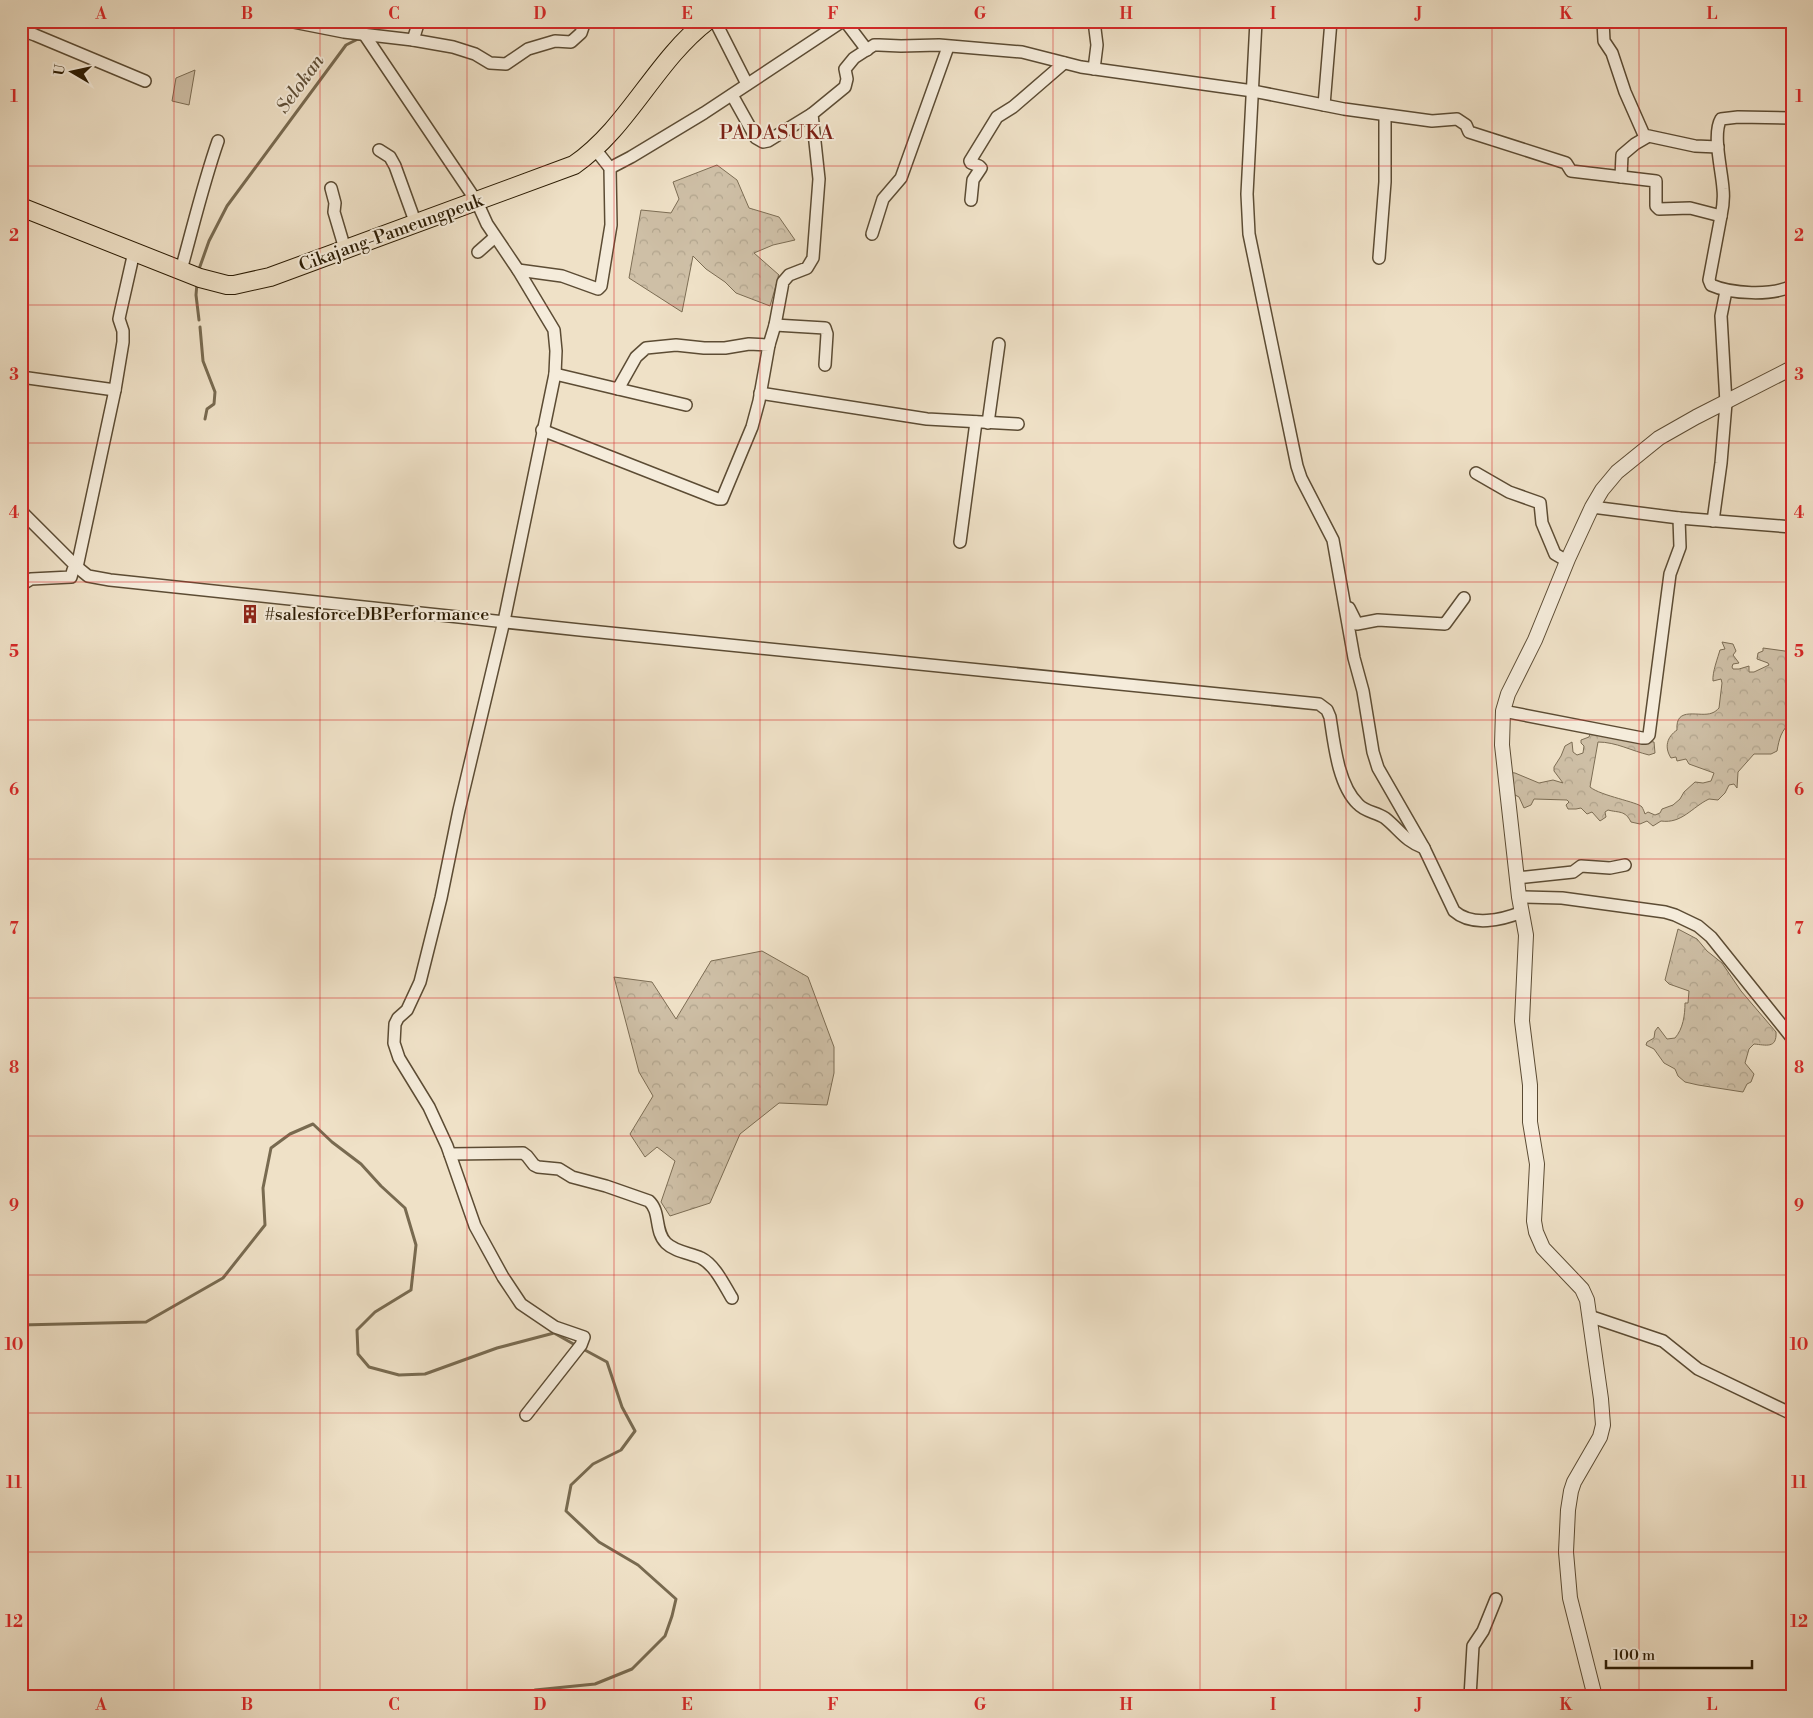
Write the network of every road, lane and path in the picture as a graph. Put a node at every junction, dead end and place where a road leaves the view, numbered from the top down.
1 (288, 21) edge
2 (420, 21) edge
3 (585, 21) edge
4 (707, 21) edge
5 (715, 21) edge
6 (844, 21) edge
7 (1094, 21) edge
8 (1256, 21) edge
9 (1331, 21) edge
10 (1603, 21) edge
11 (21, 32) edge
12 (367, 39) junction
13 (413, 40) junction
14 (948, 47) junction
15 (867, 50) junction
16 (1064, 63) junction
17 (1094, 69) junction
18 (145, 81) dead end
19 (747, 84) junction
20 (1253, 91) junction
21 (732, 95) junction
22 (1324, 105) junction
23 (812, 114) junction
24 (1385, 115) junction
25 (1792, 118) edge
26 (1647, 137) junction
27 (218, 141) dead end
28 (1718, 146) junction
29 (595, 149) junction
30 (379, 150) dead end
31 (610, 168) junction
32 (1621, 177) junction
33 (331, 188) dead end
34 (971, 200) dead end
35 (477, 202) junction
36 (21, 207) edge
37 (1721, 216) junction
38 (416, 224) junction
39 (872, 234) dead end
40 (495, 237) junction
41 (345, 249) junction
42 (134, 252) junction
43 (478, 252) dead end
44 (1379, 258) dead end
45 (518, 270) junction
46 (191, 275) junction
47 (1792, 286) edge
48 (1726, 291) junction
49 (775, 325) junction
50 (998, 344) dead end
51 (769, 345) junction
52 (825, 364) dead end
53 (1792, 368) edge
54 (555, 374) junction
55 (21, 377) edge
56 (618, 389) junction
57 (115, 390) junction
58 (760, 393) junction
59 (1726, 403) junction
60 (686, 405) dead end
61 (976, 422) junction
62 (988, 423) junction
63 (1018, 424) dead end
64 (542, 430) junction
65 (1476, 473) dead end
66 (1592, 507) junction
67 (21, 512) edge
68 (1678, 518) junction
69 (1713, 521) junction
70 (1792, 527) edge
71 (960, 542) dead end
72 (1567, 561) junction
73 (77, 567) junction
74 (21, 585) edge
75 (1344, 598) junction
76 (1464, 598) dead end
77 (504, 621) junction
78 (1503, 711) junction
79 (1424, 848) junction
80 (1625, 865) dead end
81 (1518, 878) junction
82 (1519, 897) junction
83 (1522, 912) junction
84 (1792, 1038) edge
85 (450, 1154) junction
86 (732, 1298) dead end
87 (1589, 1316) junction
88 (1792, 1414) edge
89 (526, 1415) dead end
90 (1496, 1599) dead end
91 (1470, 1697) edge
92 (1595, 1697) edge

1 - 12 street
2 - 13 street
3 - 13 street
4 - 29 main road, Cikajang-Pameungpeuk
5 - 19 street
6 - 15 street
6 - 19 street
7 - 17 street
8 - 20 street
9 - 22 street
10 - 26 street
11 - 18 street
12 - 13 street
12 - 35 street
14 - 15 street
14 - 16 street
14 - 39 street
15 - 23 street
16 - 17 street
16 - 34 street
17 - 20 street
19 - 21 street
20 - 22 street
20 - 75 street
21 - 23 street
21 - 31 street
22 - 24 street
23 - 49 street
24 - 32 street
24 - 44 street
25 - 28 street
26 - 28 street
26 - 32 street
27 - 46 street
28 - 37 street
29 - 31 street
29 - 35 main road, Cikajang-Pameungpeuk
30 - 38 street
31 - 45 street
32 - 37 street
33 - 41 street
35 - 38 main road, Cikajang-Pameungpeuk
35 - 40 street
36 - 42 main road, Cikajang-Pameungpeuk
37 - 48 street
38 - 41 main road, Cikajang-Pameungpeuk
40 - 43 street
40 - 45 street
41 - 46 main road, Cikajang-Pameungpeuk
42 - 46 main road, Cikajang-Pameungpeuk
42 - 57 street
45 - 54 street
47 - 48 street
48 - 59 street
49 - 51 street
49 - 52 street
50 - 62 street
51 - 56 street
51 - 58 street
53 - 59 street
54 - 56 street
54 - 64 street
55 - 57 street
56 - 60 street
57 - 73 street
58 - 61 street
58 - 64 street
59 - 66 street
59 - 69 street
61 - 62 street
61 - 71 street
62 - 63 street
64 - 77 street
65 - 72 street
66 - 68 street
66 - 72 street
67 - 73 street
68 - 69 street
68 - 78 street
69 - 70 street
72 - 78 street
73 - 74 street
73 - 77 street
75 - 76 street
75 - 79 street
77 - 79 street
77 - 85 street
78 - 81 street
79 - 83 street
80 - 81 street
81 - 82 street
82 - 83 street
82 - 84 street
83 - 87 street
85 - 86 street
85 - 89 street
87 - 88 street
87 - 92 street
90 - 91 street

